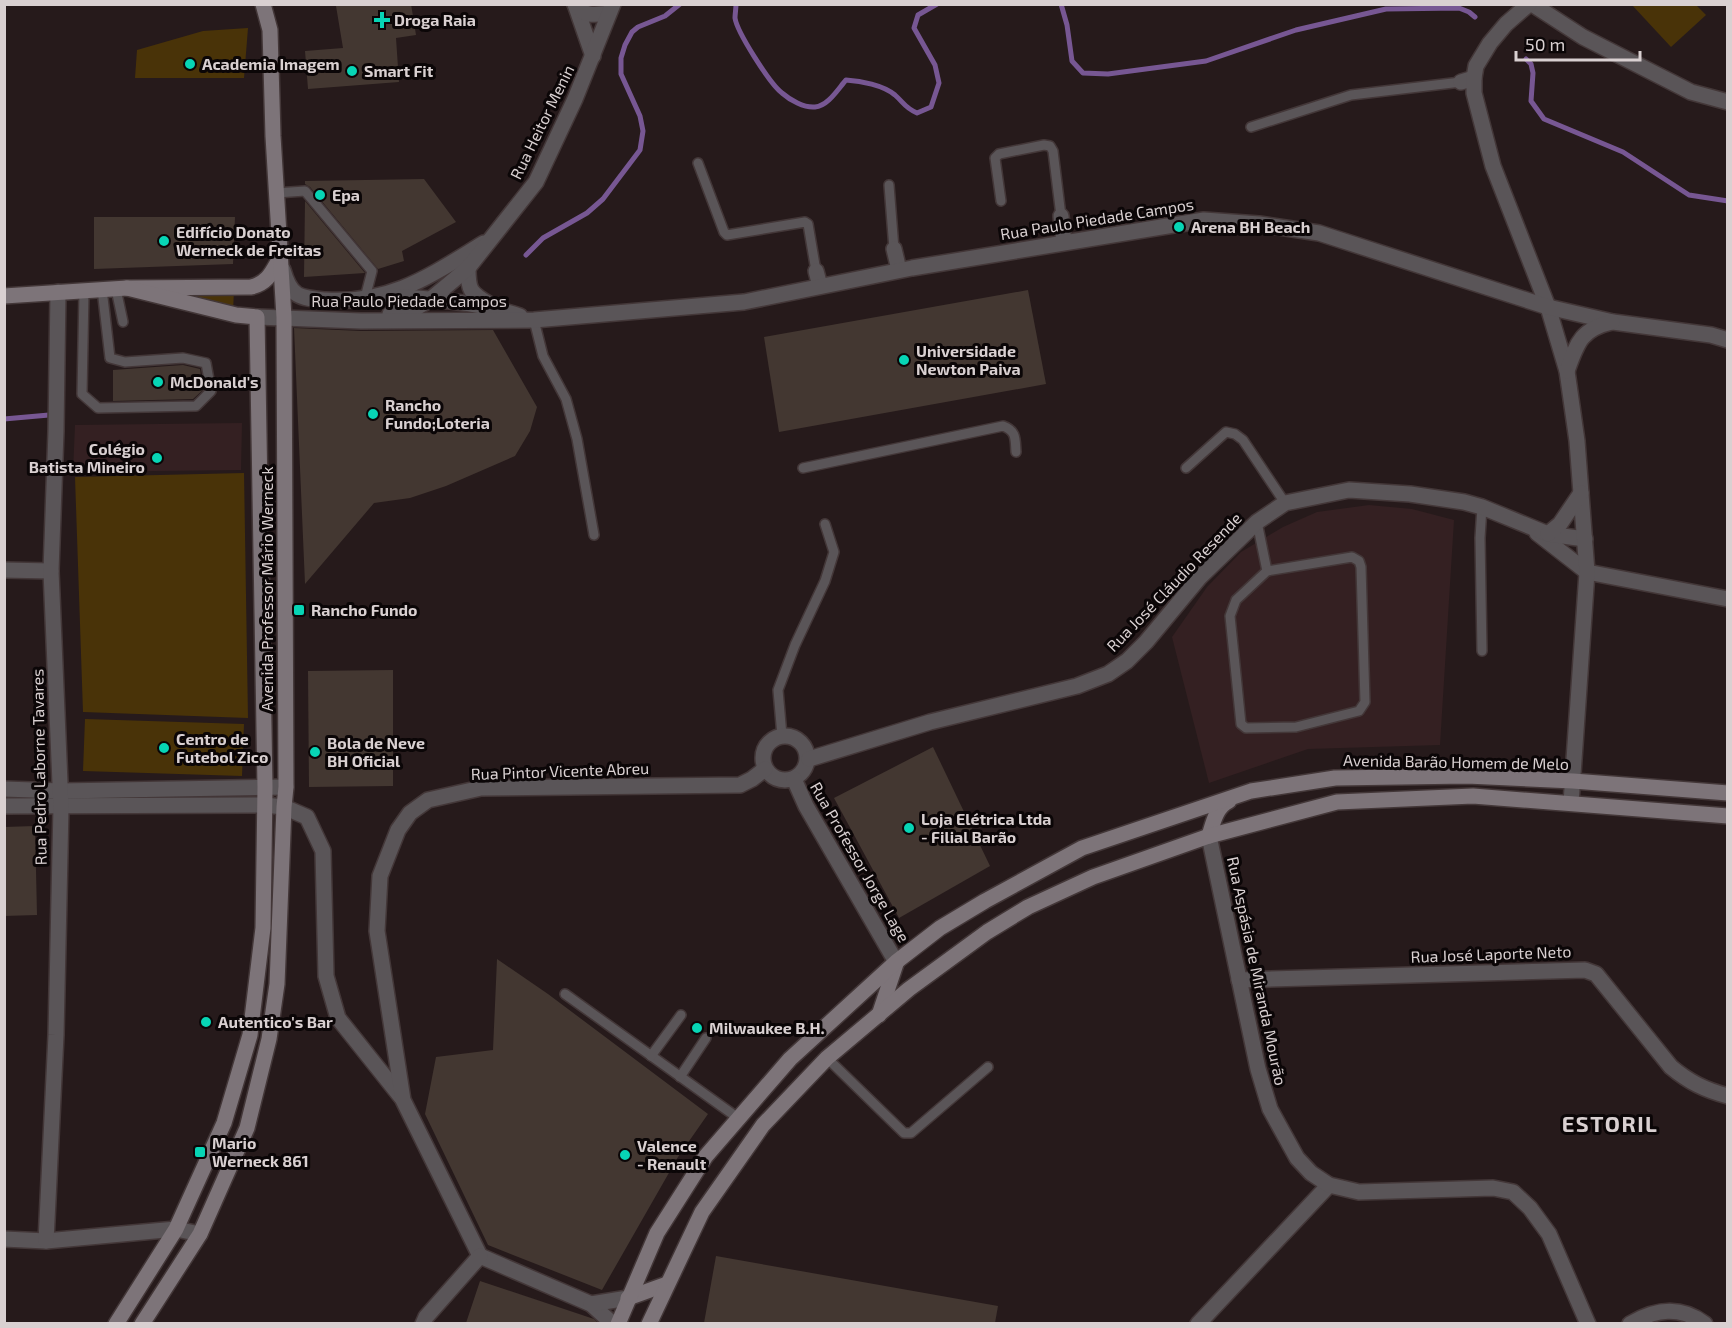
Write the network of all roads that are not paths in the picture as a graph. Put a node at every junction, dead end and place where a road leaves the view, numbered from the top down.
1 (264, 4) edge
2 (575, 4) edge
3 (1531, 4) edge
4 (611, 9) edge
5 (593, 56) junction
6 (1467, 80) junction
7 (1728, 102) edge
8 (1251, 127) dead end
9 (698, 163) dead end
10 (889, 185) dead end
11 (276, 193) junction
12 (1001, 201) dead end
13 (1061, 216) joint
14 (492, 239) junction
15 (1064, 242) junction
16 (894, 249) joint
17 (280, 258) junction
18 (468, 267) junction
19 (899, 270) junction
20 (816, 271) joint
21 (820, 286) junction
22 (115, 289) junction
23 (84, 291) junction
24 (58, 292) junction
25 (4, 296) edge
26 (384, 296) junction
27 (364, 298) junction
28 (430, 299) junction
29 (1548, 307) junction
30 (497, 308) junction
31 (257, 317) junction
32 (284, 317) junction
33 (534, 320) junction
34 (361, 321) junction
35 (123, 322) dead end
36 (1612, 322) junction
37 (1728, 340) edge
38 (1567, 371) junction
39 (1016, 452) dead end
40 (803, 468) dead end
41 (1186, 468) dead end
42 (1581, 493) junction
43 (1285, 503) junction
44 (1482, 507) junction
45 (1257, 522) junction
46 (825, 524) dead end
47 (1531, 528) junction
48 (1548, 534) junction
49 (594, 535) dead end
50 (1584, 539) junction
51 (4, 570) edge
52 (51, 571) junction
53 (1267, 571) junction
54 (1587, 572) junction
55 (1728, 599) edge
56 (1482, 651) dead end
57 (782, 736) junction
58 (808, 759) junction
59 (765, 768) junction
60 (794, 779) junction
61 (1573, 781) junction
62 (266, 787) junction
63 (286, 787) junction
64 (4, 789) edge
65 (60, 791) junction
66 (1251, 792) junction
67 (1728, 793) edge
68 (1571, 803) junction
69 (264, 805) junction
70 (4, 806) edge
71 (61, 807) junction
72 (284, 807) junction
73 (1728, 816) edge
74 (1209, 836) junction
75 (896, 962) junction
76 (1239, 980) junction
77 (565, 994) dead end
78 (681, 1015) dead end
79 (879, 1015) junction
80 (706, 1038) dead end
81 (651, 1056) junction
82 (827, 1058) junction
83 (988, 1067) dead end
84 (680, 1077) junction
85 (1728, 1096) edge
86 (403, 1100) junction
87 (738, 1118) junction
88 (1329, 1185) junction
89 (176, 1229) junction
90 (200, 1234) junction
91 (4, 1239) edge
92 (46, 1241) junction
93 (480, 1256) junction
94 (667, 1284) junction
95 (628, 1298) junction
96 (591, 1304) junction
97 (116, 1323) edge
98 (142, 1323) edge
99 (423, 1323) edge
100 (613, 1323) edge
101 (618, 1323) edge
102 (649, 1323) edge
103 (1198, 1323) edge
104 (1588, 1323) edge
105 (1629, 1323) edge
106 (1705, 1323) edge

1 - 11 main road, Avenida Professor Mário Werneck
2 - 4 street, Rua Heitor Menin
2 - 5 street
3 - 6 street
3 - 7 street
4 - 5 street, Rua Heitor Menin
5 - 14 street, Rua Heitor Menin
6 - 8 lane
6 - 29 street
9 - 20 lane
10 - 16 lane
11 - 17 main road, Avenida Professor Mário Werneck
11 - 27 lane
12 - 13 lane
13 - 15 street
14 - 18 street, Rua Heitor Menin
14 - 26 street, Rua Heitor Menin
15 - 19 street, Rua Paulo Piedade Campos
15 - 29 street, Rua Paulo Piedade Campos
16 - 19 street
17 - 22 main road
17 - 27 street, Rua Heitor Menin
17 - 32 main road, Avenida Professor Mário Werneck
18 - 28 street, Rua Heitor Menin
18 - 30 street
19 - 21 street, Rua Paulo Piedade Campos
20 - 21 street
21 - 33 street, Rua Paulo Piedade Campos
22 - 23 main road
22 - 23 lane
22 - 31 main road
22 - 35 lane
23 - 24 main road
24 - 25 main road
24 - 52 street, Rua Pedro Laborne Tavares
26 - 27 street, Rua Heitor Menin
26 - 28 street, Rua Paulo Piedade Campos
28 - 30 street, Rua Paulo Piedade Campos
28 - 34 street, Rua Heitor Menin
29 - 36 street, Rua Paulo Piedade Campos
29 - 38 street
30 - 33 street, Rua Paulo Piedade Campos
31 - 32 street, Rua Paulo Piedade Campos
31 - 62 main road, Avenida Professor Mário Werneck
32 - 34 street, Rua Paulo Piedade Campos
32 - 63 main road, Avenida Professor Mário Werneck
33 - 34 street, Rua Paulo Piedade Campos
33 - 49 lane
36 - 37 street, Rua Paulo Piedade Campos
36 - 38 street
38 - 42 street
39 - 40 lane
41 - 43 lane
42 - 48 street
42 - 50 street
43 - 44 street, Rua José Cláudio Resende
43 - 45 street, Rua José Cláudio Resende
44 - 47 street, Rua José Cláudio Resende
44 - 56 lane
45 - 53 lane
45 - 58 street, Rua José Cláudio Resende
46 - 57 lane
47 - 48 street, Rua José Cláudio Resende
47 - 54 street, Rua José Cláudio Resende
48 - 50 street, Rua José Cláudio Resende
50 - 54 street
51 - 52 street
52 - 65 street, Rua Pedro Laborne Tavares
53 - 53 lane
54 - 55 street, Rua José Cláudio Resende
54 - 61 street
57 - 58 street
57 - 59 street
58 - 60 street
59 - 60 street
59 - 86 street, Rua Pintor Vicente Abreu
60 - 75 street, Rua Professor Jorge Lage
61 - 66 main road, Avenida Barão Homem de Melo
61 - 67 main road, Avenida Barão Homem de Melo
61 - 68 street
62 - 63 street
62 - 65 street
62 - 69 main road, Avenida Professor Mário Werneck
63 - 72 main road, Avenida Professor Mário Werneck
64 - 65 street
65 - 71 street, Rua Pedro Laborne Tavares
66 - 74 main road
66 - 75 main road, Avenida Barão Homem de Melo
68 - 73 main road, Avenida Barão Homem de Melo
68 - 74 main road, Avenida Barão Homem de Melo
69 - 71 street
69 - 72 street
69 - 89 main road, Avenida Professor Mário Werneck
70 - 71 street
71 - 92 street, Rua Pedro Laborne Tavares
72 - 86 street
72 - 90 main road, Avenida Professor Mário Werneck
74 - 76 street, Rua Aspásia de Miranda Mourão
74 - 79 main road, Avenida Barão Homem de Melo
75 - 79 main road
75 - 87 main road, Avenida Barão Homem de Melo
76 - 85 street, Rua José Laporte Neto
76 - 88 street, Rua Aspásia de Miranda Mourão
77 - 81 lane
78 - 81 lane
79 - 82 main road, Avenida Barão Homem de Melo
80 - 84 lane
81 - 84 lane
82 - 83 lane
82 - 94 main road, Avenida Barão Homem de Melo
84 - 87 lane
86 - 93 street, Rua Pintor Vicente Abreu
87 - 95 main road, Avenida Barão Homem de Melo
88 - 103 street
88 - 104 street, Rua Aspásia de Miranda Mourão
89 - 90 street
89 - 92 street
89 - 97 main road, Avenida Professor Mário Werneck
90 - 98 main road, Avenida Professor Mário Werneck
91 - 92 street
93 - 96 street
93 - 99 street
94 - 95 main road
94 - 102 main road, Avenida Barão Homem de Melo
95 - 96 street
95 - 101 main road, Avenida Barão Homem de Melo
96 - 100 street
105 - 106 street

